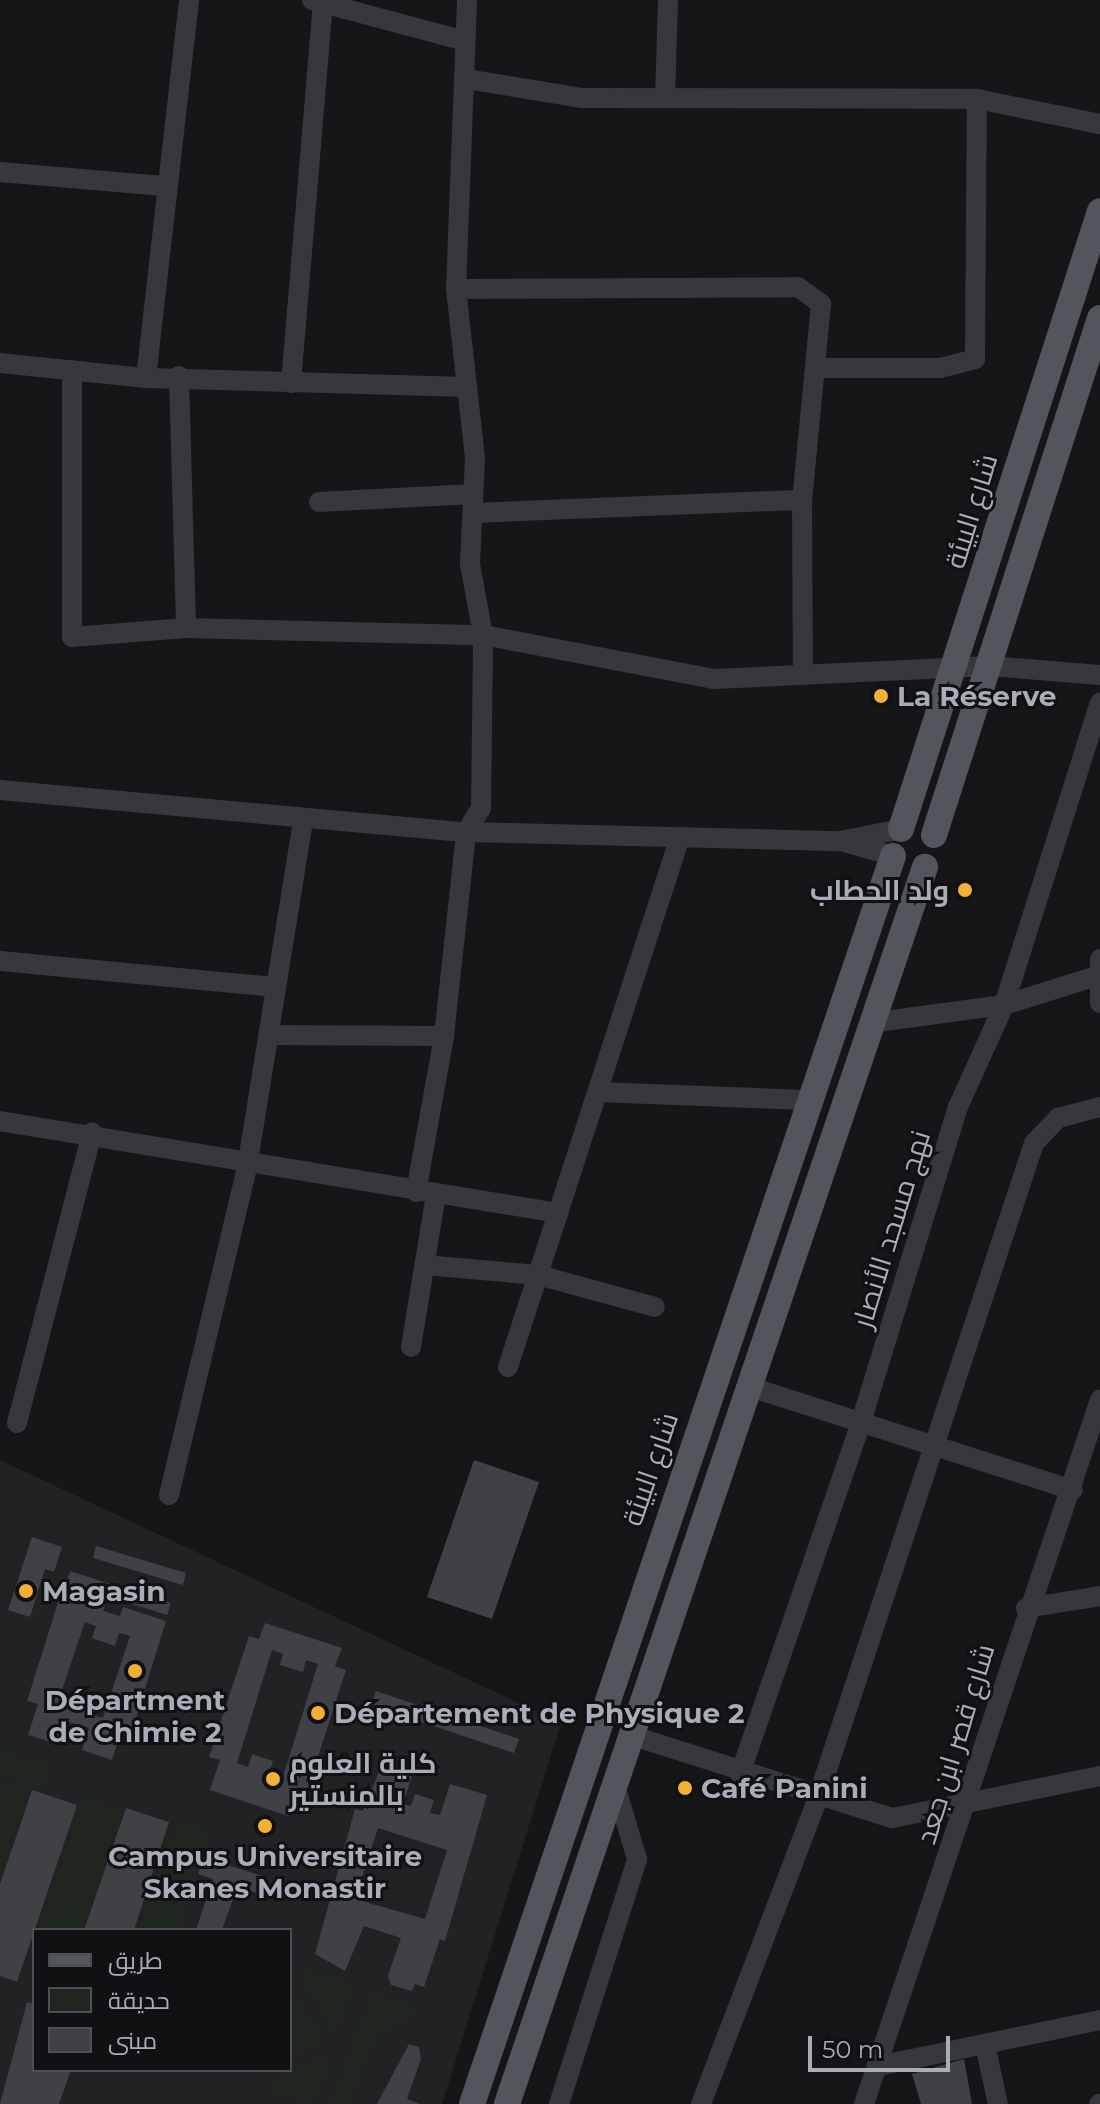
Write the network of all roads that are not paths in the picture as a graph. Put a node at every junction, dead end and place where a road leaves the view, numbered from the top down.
1 (189, 0) edge
2 (467, 0) edge
3 (668, 0) edge
4 (318, 2) edge
5 (465, 41) junction
6 (466, 79) junction
7 (665, 97) junction
8 (977, 99) junction
9 (1100, 124) edge
10 (0, 172) edge
11 (163, 186) junction
12 (1100, 211) edge
13 (456, 289) junction
14 (1100, 318) edge
15 (0, 363) edge
16 (820, 368) junction
17 (72, 370) junction
18 (179, 376) junction
19 (146, 378) junction
20 (291, 383) junction
21 (467, 387) junction
22 (802, 500) junction
23 (319, 502) dead end
24 (473, 504) junction
25 (186, 628) junction
26 (483, 635) junction
27 (990, 666) junction
28 (955, 669) junction
29 (803, 672) junction
30 (1100, 675) edge
31 (1100, 703) edge
32 (0, 790) edge
33 (303, 822) junction
34 (901, 829) junction
35 (466, 832) junction
36 (934, 835) junction
37 (680, 837) junction
38 (840, 841) junction
39 (893, 856) junction
40 (925, 867) junction
41 (0, 961) edge
42 (1098, 970) edge
43 (276, 987) junction
44 (1100, 1003) edge
45 (1004, 1005) junction
46 (870, 1023) junction
47 (268, 1035) junction
48 (444, 1036) junction
49 (598, 1092) junction
50 (810, 1100) junction
51 (1100, 1107) edge
52 (0, 1121) edge
53 (92, 1133) junction
54 (247, 1167) junction
55 (426, 1194) junction
56 (558, 1213) junction
57 (424, 1265) junction
58 (538, 1275) junction
59 (655, 1307) dead end
60 (411, 1347) dead end
61 (508, 1367) dead end
62 (747, 1386) junction
63 (1100, 1400) edge
64 (861, 1422) junction
65 (17, 1423) dead end
66 (937, 1449) junction
67 (1073, 1490) junction
68 (169, 1495) dead end
69 (1100, 1596) edge
70 (1026, 1608) junction
71 (601, 1710) junction
72 (630, 1736) junction
73 (592, 1744) junction
74 (740, 1774) junction
75 (1100, 1776) edge
76 (614, 1782) junction
77 (817, 1800) junction
78 (968, 1806) junction
79 (1100, 2020) edge
80 (985, 2045) junction
81 (878, 2066) junction
82 (472, 2104) edge
83 (507, 2104) edge
84 (559, 2104) edge
85 (701, 2104) edge
86 (864, 2104) edge
87 (998, 2104) edge

1 - 11 street
2 - 5 street
3 - 7 street
4 - 5 street
4 - 20 street
5 - 6 street
6 - 7 street
6 - 13 street
7 - 8 street
8 - 9 street
8 - 16 street
10 - 11 street
11 - 19 street
12 - 28 main road, شارع البيئة
13 - 16 street
13 - 21 street
14 - 27 main road
15 - 17 street
16 - 22 street
17 - 19 street
17 - 25 street
18 - 19 street
18 - 20 street
18 - 25 street
20 - 21 street
21 - 24 street
22 - 24 street
22 - 29 street
23 - 24 street
24 - 26 street
25 - 26 street
26 - 29 street
26 - 35 street
27 - 28 street
27 - 30 street
27 - 36 main road
28 - 29 street
28 - 34 main road, شارع البيئة
31 - 45 street, نهج مسجد الأنصار
32 - 33 street
33 - 35 street
33 - 43 street
34 - 36 main road
34 - 38 street
34 - 39 main road, شارع البيئة
35 - 37 street
35 - 48 street
36 - 40 main road
37 - 38 street
37 - 49 street
38 - 39 street
39 - 40 main road
39 - 50 main road, شارع البيئة
40 - 46 main road
41 - 43 street
42 - 44 street
42 - 45 street
43 - 47 street
45 - 46 street
45 - 64 street, نهج مسجد الأنصار
46 - 62 main road
47 - 48 street
47 - 54 street
48 - 55 street
49 - 50 street
49 - 56 street
50 - 71 main road, شارع البيئة
51 - 66 street
52 - 53 street
53 - 54 street
53 - 65 street
54 - 55 street
54 - 68 street
55 - 56 street
55 - 57 street
56 - 58 street
57 - 58 street
57 - 60 street
58 - 59 street
58 - 61 street
62 - 64 street
62 - 72 main road
63 - 67 street, شارع قصر ابن جعد
64 - 66 street
64 - 74 street, نهج مسجد الأنصار
66 - 67 street
66 - 77 street
67 - 70 street, شارع قصر ابن جعد
69 - 70 street
70 - 78 street, شارع قصر ابن جعد
71 - 72 main road
71 - 73 main road, شارع البيئة
72 - 73 main road
72 - 74 street
72 - 76 main road
73 - 82 main road, شارع البيئة
74 - 77 street
75 - 78 street
76 - 83 main road
76 - 84 street
77 - 78 street
77 - 85 street
78 - 81 street, شارع قصر ابن جعد
79 - 80 street
80 - 81 street
80 - 87 street
81 - 86 street, شارع قصر ابن جعد

